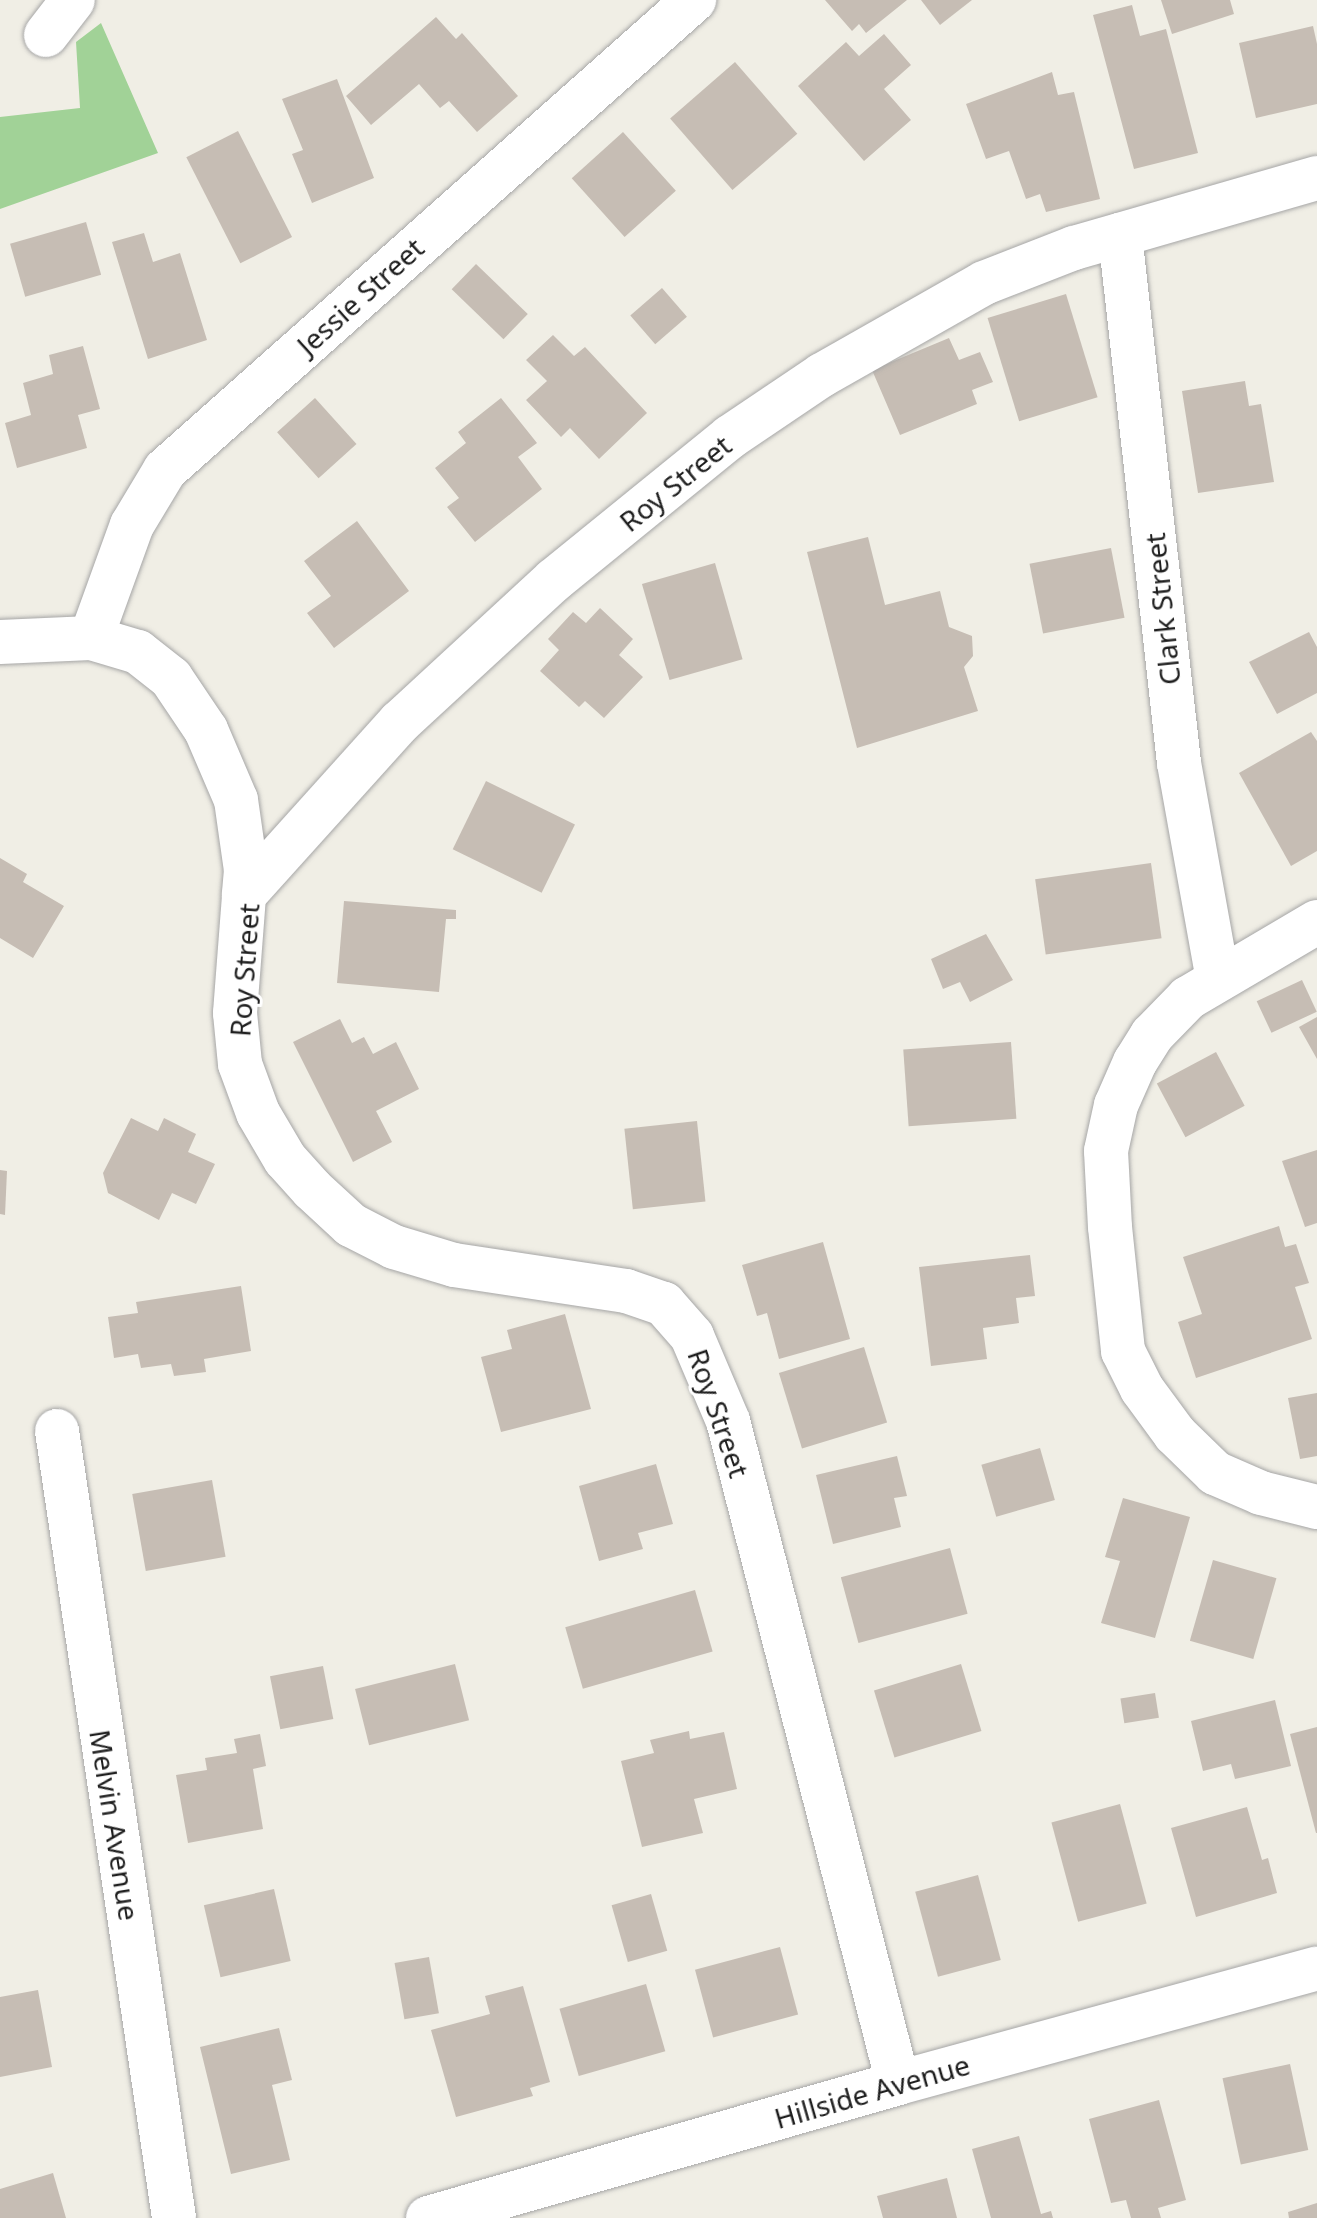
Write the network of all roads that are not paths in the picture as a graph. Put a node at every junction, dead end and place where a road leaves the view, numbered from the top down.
1 (73, 0) edge
2 (694, 0) edge
3 (46, 35) dead end
4 (1317, 178) edge
5 (1120, 235) junction
6 (91, 638) junction
7 (0, 642) edge
8 (244, 895) junction
9 (1317, 922) edge
10 (1218, 980) junction
11 (57, 1431) dead end
12 (1317, 1507) edge
13 (1317, 1968) edge
14 (898, 2083) junction
15 (174, 2218) edge
16 (428, 2218) edge

1 - 3 street
2 - 6 street, Jessie Street
4 - 5 street, Roy Street
5 - 8 street, Roy Street
5 - 10 street, Clark Street
6 - 7 street
6 - 8 street
8 - 14 street, Roy Street
9 - 10 street
10 - 12 street
11 - 15 street, Melvin Avenue
13 - 14 street, Hillside Avenue
14 - 16 street, Hillside Avenue

